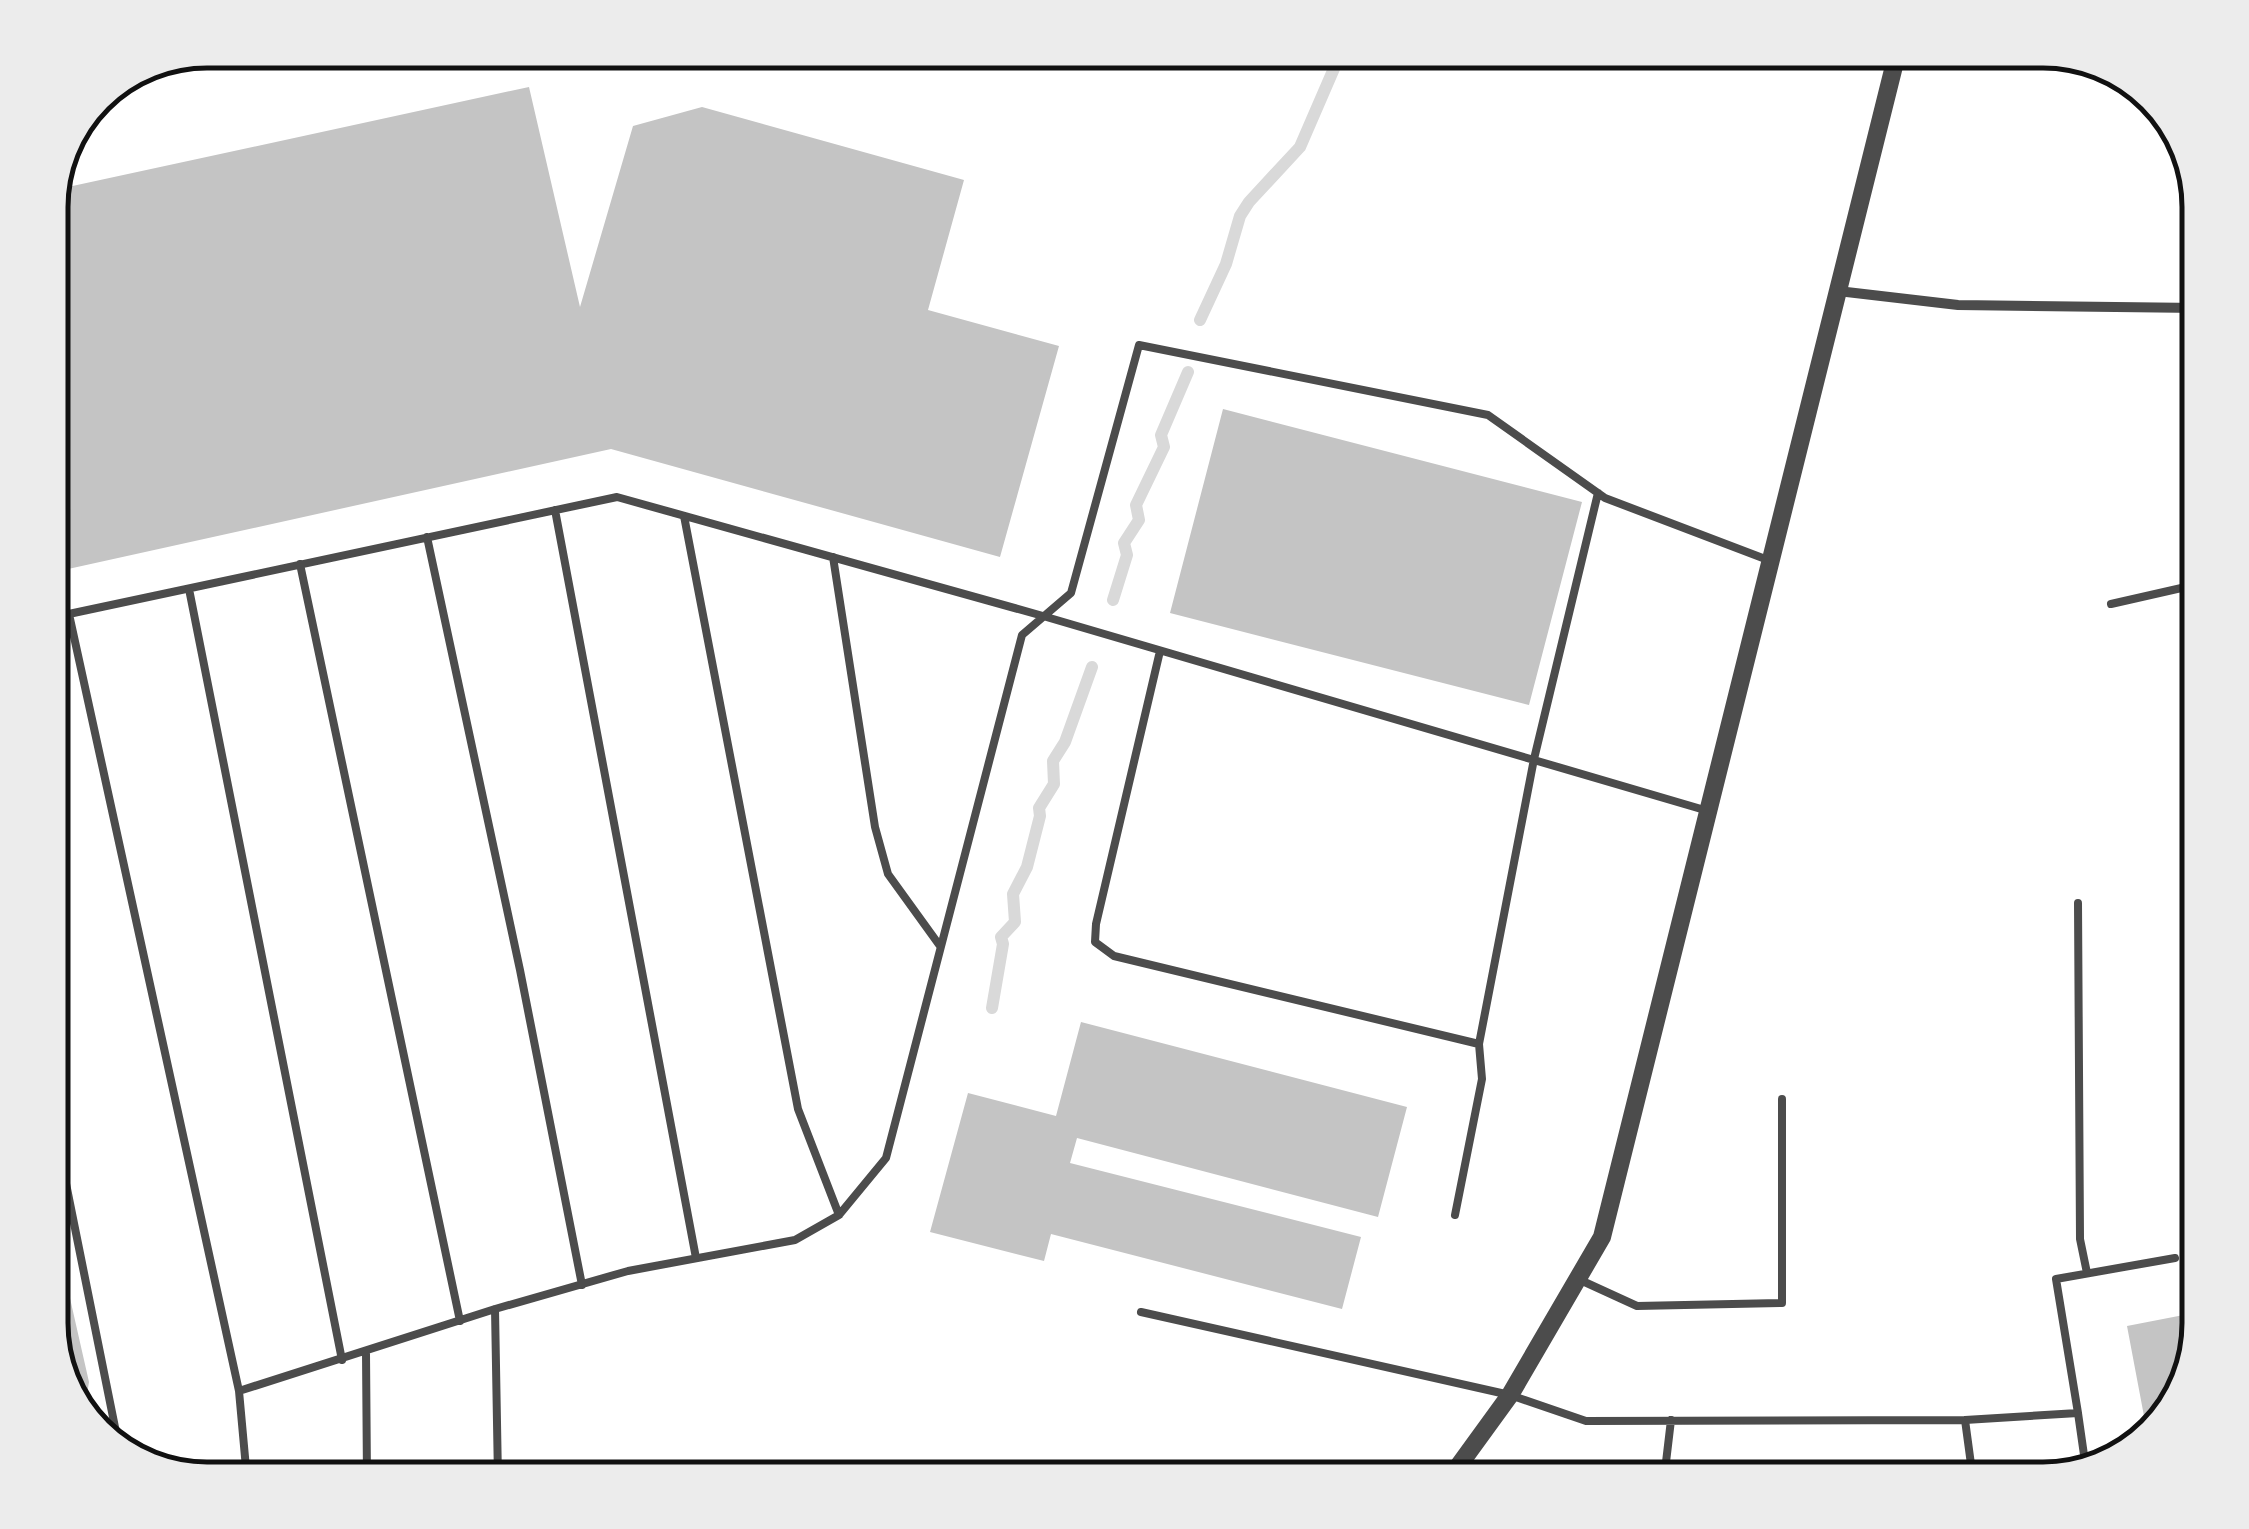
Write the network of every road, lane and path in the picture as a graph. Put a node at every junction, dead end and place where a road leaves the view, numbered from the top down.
1 (1894, 68) edge
2 (1838, 291) junction
3 (2182, 308) edge
4 (1598, 493) junction
5 (554, 510) junction
6 (684, 516) junction
7 (427, 537) junction
8 (832, 557) junction
9 (1771, 560) junction
10 (300, 564) junction
11 (189, 588) junction
12 (2182, 588) edge
13 (2111, 604) dead end
14 (69, 614) joint
15 (1043, 616) junction
16 (1160, 650) junction
17 (1534, 760) junction
18 (1708, 811) junction
19 (2078, 903) dead end
20 (940, 946) junction
21 (1479, 1044) junction
22 (1782, 1099) dead end
23 (68, 1193) edge
24 (839, 1215) junction
25 (1455, 1215) dead end
26 (696, 1258) junction
27 (2174, 1258) dead end
28 (2087, 1273) junction
29 (1578, 1279) junction
30 (582, 1285) junction
31 (495, 1309) junction
32 (1141, 1312) dead end
33 (460, 1321) junction
34 (366, 1353) junction
35 (342, 1360) junction
36 (239, 1392) junction
37 (1510, 1395) junction
38 (2078, 1413) junction
39 (1671, 1420) junction
40 (1965, 1420) junction
41 (115, 1427) edge
42 (2084, 1455) edge
43 (245, 1462) edge
44 (367, 1462) edge
45 (498, 1462) edge
46 (1461, 1462) edge
47 (1666, 1462) edge
48 (1970, 1462) edge

1 - 2 street
2 - 3 street
2 - 9 street
4 - 9 lane
4 - 15 lane
4 - 17 lane
5 - 6 lane
5 - 7 lane
5 - 26 lane
6 - 8 lane
6 - 24 lane
7 - 10 lane
7 - 30 lane
8 - 15 lane
8 - 20 lane
9 - 18 street
10 - 11 lane
10 - 33 lane
11 - 14 lane
11 - 35 lane
12 - 13 lane
14 - 36 lane
15 - 16 lane
15 - 20 lane
16 - 17 lane
16 - 21 lane
17 - 18 lane
17 - 21 lane
18 - 29 street
19 - 28 lane
20 - 24 lane
21 - 25 lane
22 - 29 lane
23 - 41 lane
24 - 26 lane
26 - 30 lane
27 - 28 lane
28 - 38 lane
29 - 37 street
30 - 31 lane
31 - 33 lane
31 - 45 lane
32 - 37 lane
33 - 34 lane
34 - 35 lane
34 - 44 lane
35 - 36 lane
36 - 43 lane
37 - 39 lane
37 - 46 street
38 - 40 lane
38 - 42 lane
39 - 40 lane
39 - 47 lane
40 - 48 lane

